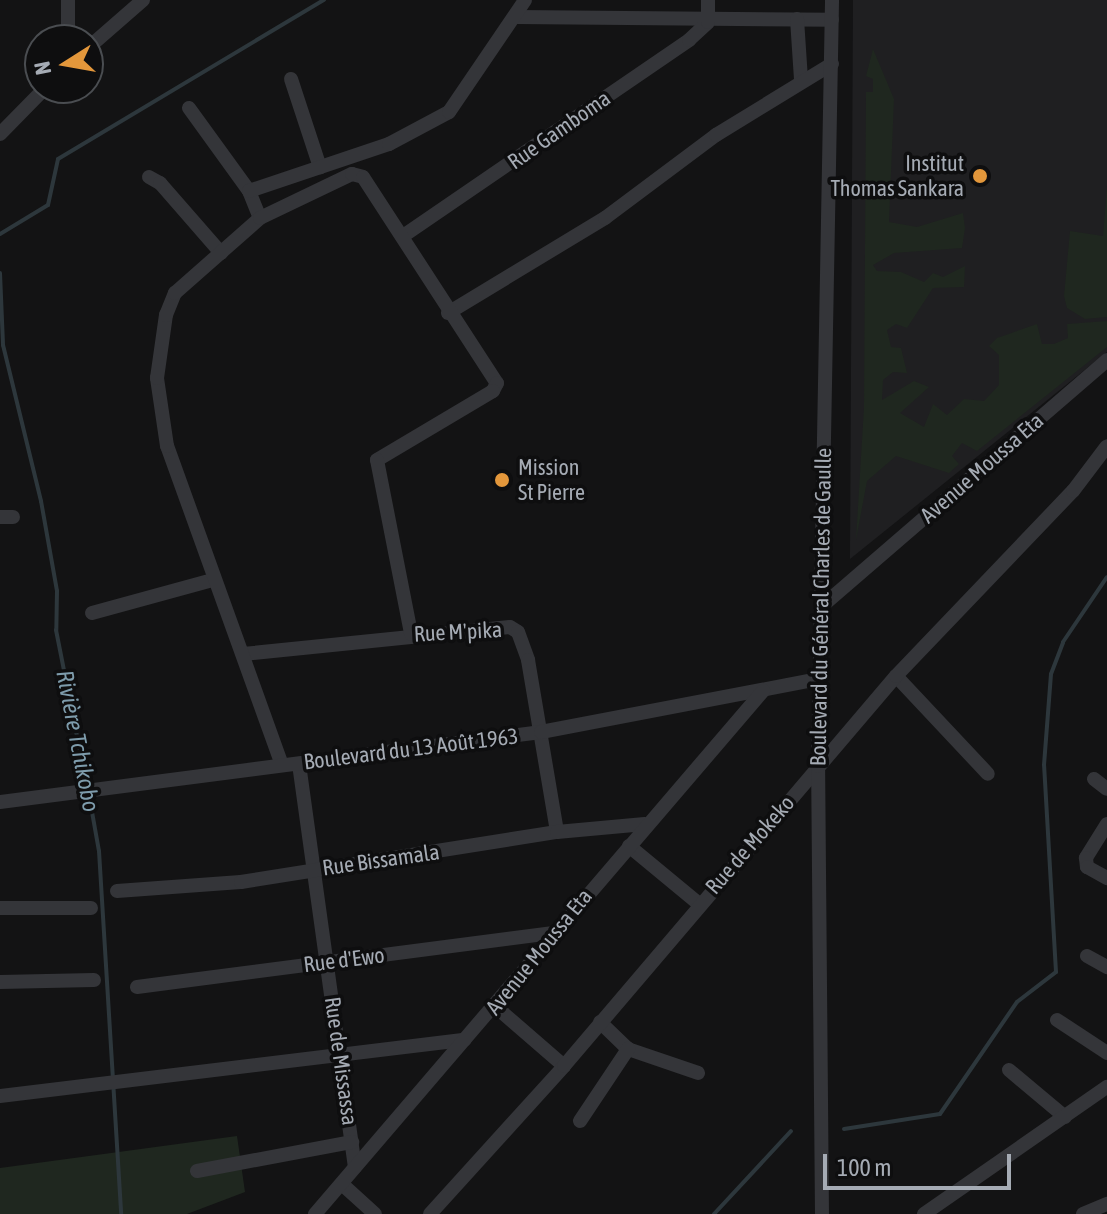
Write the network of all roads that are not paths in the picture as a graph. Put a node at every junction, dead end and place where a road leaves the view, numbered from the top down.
1 (68, 0) edge
2 (143, 0) edge
3 (525, 0) edge
4 (708, 0) edge
5 (832, 0) edge
6 (617, 7) edge
7 (516, 17) junction
8 (709, 17) junction
9 (797, 19) junction
10 (832, 20) junction
11 (68, 24) edge
12 (104, 34) edge
13 (832, 64) junction
14 (291, 79) dead end
15 (801, 80) junction
16 (29, 104) edge
17 (189, 108) dead end
18 (0, 134) edge
19 (320, 167) junction
20 (149, 177) dead end
21 (249, 191) junction
22 (260, 218) junction
23 (403, 236) junction
24 (221, 253) junction
25 (448, 313) junction
26 (1107, 360) edge
27 (1107, 446) edge
28 (213, 580) junction
29 (821, 607) junction
30 (92, 613) dead end
31 (411, 634) junction
32 (243, 654) junction
33 (896, 676) junction
34 (819, 679) junction
35 (763, 691) junction
36 (541, 732) junction
37 (299, 764) junction
38 (282, 765) junction
39 (818, 766) junction
40 (988, 774) dead end
41 (1094, 779) dead end
42 (1107, 789) edge
43 (0, 802) edge
44 (645, 824) junction
45 (1107, 824) edge
46 (557, 832) junction
47 (629, 846) junction
48 (314, 869) junction
49 (1107, 878) edge
50 (117, 891) dead end
51 (699, 904) junction
52 (0, 908) edge
53 (91, 908) dead end
54 (551, 933) junction
55 (1087, 956) dead end
56 (327, 963) junction
57 (1107, 967) edge
58 (94, 980) dead end
59 (0, 982) edge
60 (137, 987) dead end
61 (496, 1007) junction
62 (1057, 1020) dead end
63 (600, 1022) junction
64 (465, 1040) junction
65 (628, 1049) junction
66 (1107, 1053) edge
67 (340, 1056) junction
68 (564, 1066) junction
69 (1009, 1070) dead end
70 (698, 1073) dead end
71 (1107, 1087) edge
72 (0, 1096) edge
73 (1065, 1117) junction
74 (580, 1121) dead end
75 (352, 1142) junction
76 (355, 1167) junction
77 (197, 1171) dead end
78 (343, 1185) junction
79 (1107, 1204) edge
80 (315, 1214) edge
81 (375, 1214) edge
82 (430, 1214) edge
83 (822, 1214) edge
84 (924, 1214) edge
85 (1083, 1214) edge

1 - 11 street
2 - 12 street
3 - 7 street
4 - 8 street
5 - 10 street, Boulevard du Général Charles de Gaulle
6 - 7 street
6 - 8 street
7 - 19 street
8 - 9 street
8 - 23 street, Rue Gamboma
9 - 10 street
9 - 15 street
10 - 13 street, Boulevard du Général Charles de Gaulle
13 - 15 street
13 - 29 street, Boulevard du Général Charles de Gaulle
14 - 19 street
15 - 25 street
16 - 18 street
17 - 21 street
19 - 21 street
20 - 24 street
21 - 22 street
22 - 23 street
22 - 24 street
23 - 25 street
24 - 28 street
25 - 31 street
26 - 29 street, Avenue Moussa Eta
27 - 33 street, Rue de Mokeko
28 - 30 street
28 - 32 street
29 - 34 street, Boulevard du Général Charles de Gaulle
31 - 32 street, Rue M'pika
31 - 36 street, Rue M'pika
32 - 38 street
33 - 39 street, Rue de Mokeko
33 - 40 street
34 - 35 street, Boulevard du 13 Août 1963
34 - 39 street, Boulevard du Général Charles de Gaulle
35 - 36 street, Boulevard du 13 Août 1963
35 - 44 street, Avenue Moussa Eta
36 - 37 street, Boulevard du 13 Août 1963
36 - 46 street, Rue M'pika
37 - 38 street, Boulevard du 13 Août 1963
37 - 48 street, Rue de Missassa
38 - 43 street, Boulevard du 13 Août 1963
39 - 51 street, Rue de Mokeko
39 - 83 street, Boulevard du Général Charles de Gaulle
41 - 42 street
44 - 46 street, Rue Bissamala
44 - 47 street, Avenue Moussa Eta
45 - 49 street
46 - 48 street, Rue Bissamala
47 - 51 street
47 - 54 street, Avenue Moussa Eta
48 - 50 street, Rue Bissamala
48 - 56 street, Rue de Missassa
51 - 63 street, Rue de Mokeko
52 - 53 street
54 - 56 street, Rue d'Ewo
54 - 61 street, Avenue Moussa Eta
55 - 57 street
56 - 60 street, Rue d'Ewo
56 - 67 street, Rue de Missassa
58 - 59 street
61 - 64 street, Avenue Moussa Eta
61 - 68 street
62 - 66 street
63 - 65 street
63 - 68 street, Rue de Mokeko
64 - 67 street
64 - 76 street, Avenue Moussa Eta
65 - 70 street
65 - 74 street
67 - 72 street
67 - 75 street, Rue de Missassa
68 - 82 street, Rue de Mokeko
69 - 73 street
71 - 73 street
73 - 84 street
75 - 76 street, Rue de Missassa
75 - 77 street
76 - 78 street, Avenue Moussa Eta
78 - 80 street, Avenue Moussa Eta
78 - 81 street
79 - 85 street

